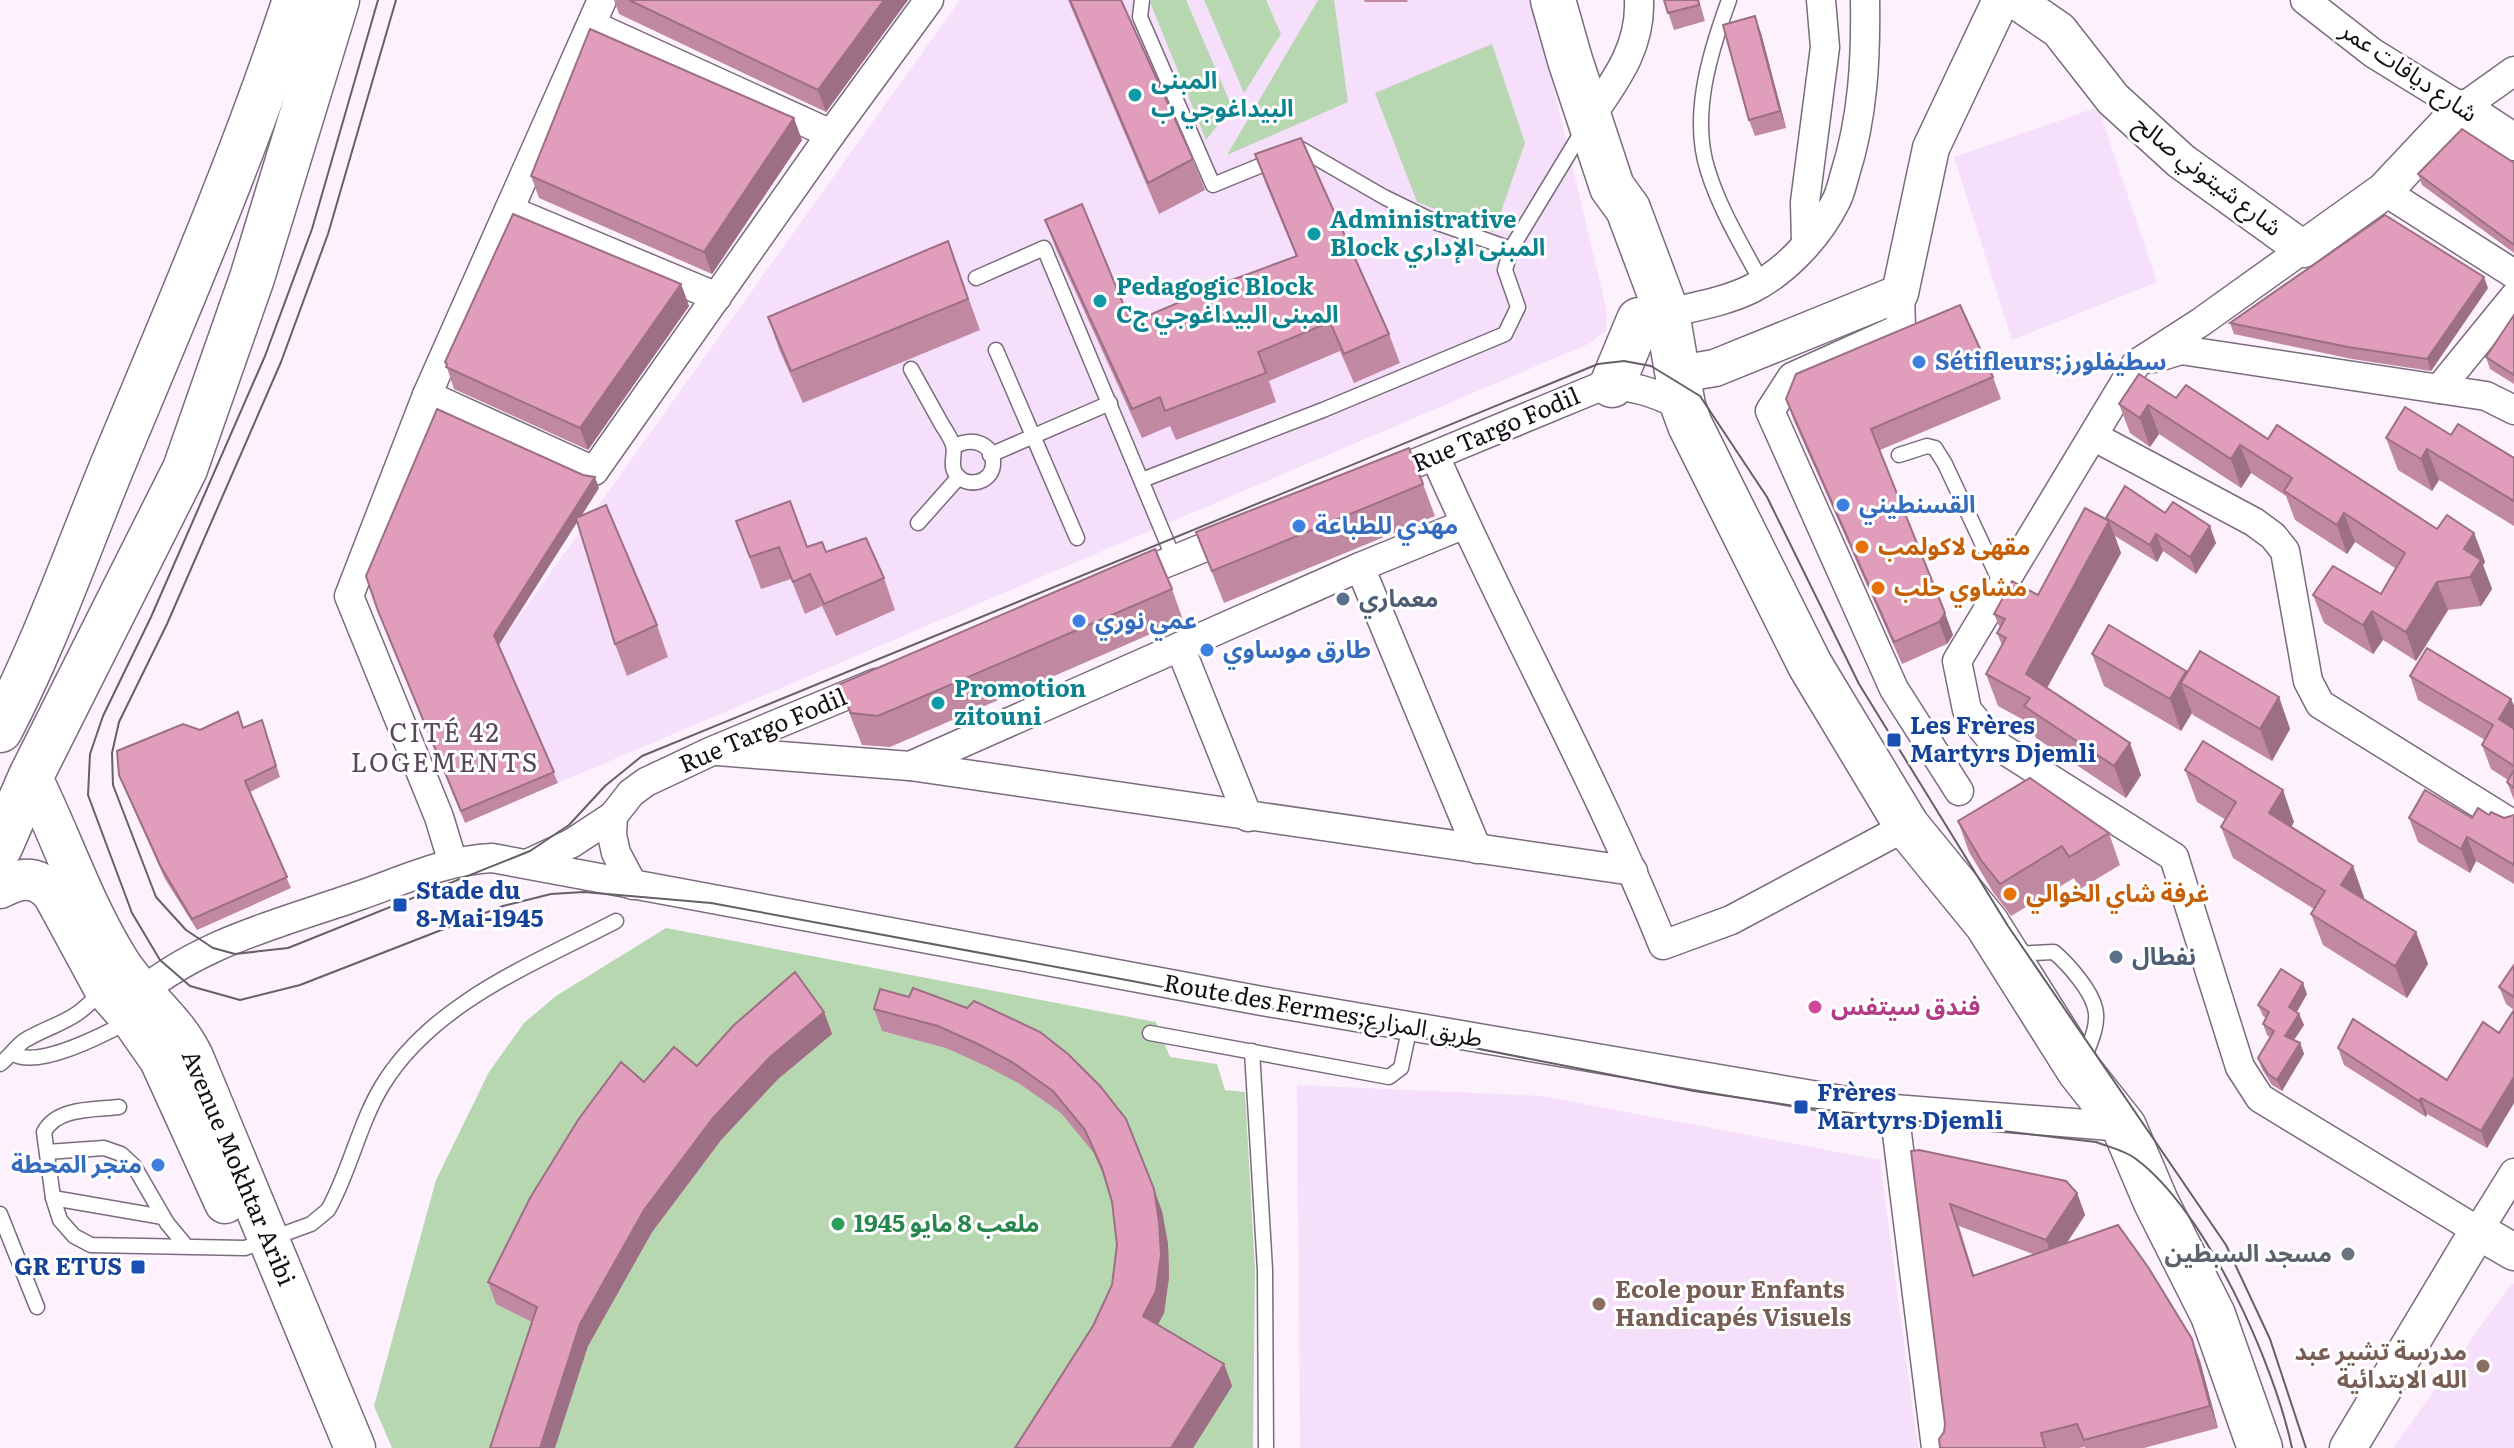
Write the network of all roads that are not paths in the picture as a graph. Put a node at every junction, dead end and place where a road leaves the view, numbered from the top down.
1 (295, 0) edge
2 (337, 0) edge
3 (929, 0) edge
4 (1142, 0) edge
5 (1553, 0) edge
6 (1639, 0) edge
7 (1729, 0) edge
8 (1821, 0) edge
9 (1865, 0) edge
10 (2001, 0) edge
11 (2015, 0) edge
12 (2305, 0) edge
13 (597, 13) edge
14 (1825, 47) junction
15 (1866, 57) junction
16 (2514, 71) edge
17 (2462, 108) junction
18 (1589, 119) junction
19 (831, 134) junction
20 (2514, 142) edge
21 (2384, 191) junction
22 (509, 210) junction
23 (1806, 244) junction
24 (1511, 249) junction
25 (2303, 249) junction
26 (2514, 274) edge
27 (976, 278) dead end
28 (1762, 283) junction
29 (1900, 293) junction
30 (717, 297) junction
31 (2514, 297) edge
32 (1653, 316) junction
33 (996, 350) dead end
34 (2136, 364) junction
35 (911, 369) dead end
36 (1612, 385) junction
37 (2439, 389) junction
38 (1681, 390) junction
39 (427, 395) junction
40 (1110, 403) junction
41 (2514, 410) edge
42 (1033, 436) junction
43 (2093, 436) junction
44 (954, 447) junction
45 (990, 455) junction
46 (1899, 455) dead end
47 (1435, 456) junction
48 (958, 478) junction
49 (1142, 480) junction
50 (1363, 485) edge
51 (918, 523) dead end
52 (1465, 524) junction
53 (1261, 525) edge
54 (1077, 538) dead end
55 (1174, 559) junction
56 (1360, 567) junction
57 (2002, 586) junction
58 (1102, 589) edge
59 (1180, 647) junction
60 (900, 673) edge
61 (0, 730) edge
62 (712, 751) junction
63 (910, 766) junction
64 (31, 776) junction
65 (1959, 791) dead end
66 (613, 816) junction
67 (1248, 817) junction
68 (2514, 825) edge
69 (1907, 826) junction
70 (0, 847) edge
71 (1477, 849) junction
72 (453, 863) junction
73 (527, 864) junction
74 (1633, 871) junction
75 (633, 885) junction
76 (0, 888) edge
77 (616, 921) dead end
78 (125, 1002) junction
79 (1410, 1026) junction
80 (1150, 1033) dead end
81 (1252, 1051) junction
82 (14, 1054) junction
83 (0, 1064) edge
84 (119, 1107) dead end
85 (1894, 1109) junction
86 (2124, 1127) junction
87 (47, 1152) junction
88 (2514, 1173) edge
89 (53, 1198) junction
90 (0, 1214) edge
91 (163, 1217) junction
92 (2478, 1231) junction
93 (257, 1244) junction
94 (186, 1246) junction
95 (2514, 1252) edge
96 (37, 1307) dead end
97 (2261, 1444) edge
98 (327, 1448) edge
99 (355, 1448) edge
100 (1266, 1448) edge
101 (1936, 1448) edge
102 (2348, 1448) edge

1 - 61 main road
2 - 64 main road
3 - 19 street
4 - 24 lane
5 - 18 main road
6 - 18 street
7 - 28 lane
8 - 14 street
9 - 15 street
10 - 29 street
11 - 25 street, شارع شيتوني صالح
12 - 17 street, شارع ديافات عمر
13 - 19 street
13 - 22 street
14 - 15 street
14 - 23 street
15 - 23 street
16 - 17 street
17 - 20 street, شارع ديافات عمر
17 - 21 street
18 - 24 lane
18 - 32 main road
19 - 30 street
21 - 25 street
21 - 26 street
22 - 30 street
22 - 39 street
23 - 28 street
24 - 49 lane
25 - 34 street
27 - 40 lane
28 - 32 street
29 - 38 street
29 - 65 street
30 - 39 street
31 - 37 street
32 - 36 main road
32 - 38 main road
33 - 42 lane
34 - 37 street
34 - 43 street
35 - 44 lane
36 - 38 street, Rue Targo Fodil
36 - 47 street, Rue Targo Fodil
37 - 41 street
38 - 69 main road
39 - 72 street
40 - 42 lane
40 - 49 lane
42 - 45 lane
42 - 54 lane
43 - 57 street
43 - 68 street
44 - 45 lane
44 - 48 lane
45 - 48 lane
46 - 57 lane
47 - 50 street, Rue Targo Fodil
47 - 52 street
48 - 51 lane
49 - 55 lane
52 - 56 street
52 - 74 street
53 - 55 street
55 - 58 street
56 - 59 street
56 - 71 street
57 - 92 street
59 - 63 street
59 - 67 street
60 - 62 street, Rue Targo Fodil
62 - 63 street
62 - 66 street, Rue Targo Fodil
63 - 67 street
64 - 70 main road
64 - 78 main road, Avenue Mokhtar Aribi
66 - 73 street, Rue Targo Fodil
66 - 75 street
67 - 71 street
69 - 74 street
69 - 86 main road
71 - 74 street
72 - 73 street
72 - 78 street
73 - 75 street, Route des Fermes;طريق المزارع
75 - 79 street, Route des Fermes;طريق المزارع
76 - 78 main road, Avenue Mokhtar Aribi
77 - 93 lane
78 - 82 lane
78 - 82 lane
78 - 93 main road, Avenue Mokhtar Aribi
79 - 81 lane
79 - 85 street, Route des Fermes;طريق المزارع
80 - 81 lane
81 - 100 lane
82 - 83 lane
84 - 87 lane
85 - 86 street, Route des Fermes;طريق المزارع
85 - 101 street
86 - 97 main road
87 - 89 lane
87 - 91 lane
88 - 92 street
89 - 91 lane
89 - 94 lane
90 - 96 lane
91 - 94 lane
92 - 95 street
92 - 102 street
93 - 94 lane
93 - 98 main road, Avenue Mokhtar Aribi
93 - 99 main road, Avenue Mokhtar Aribi

